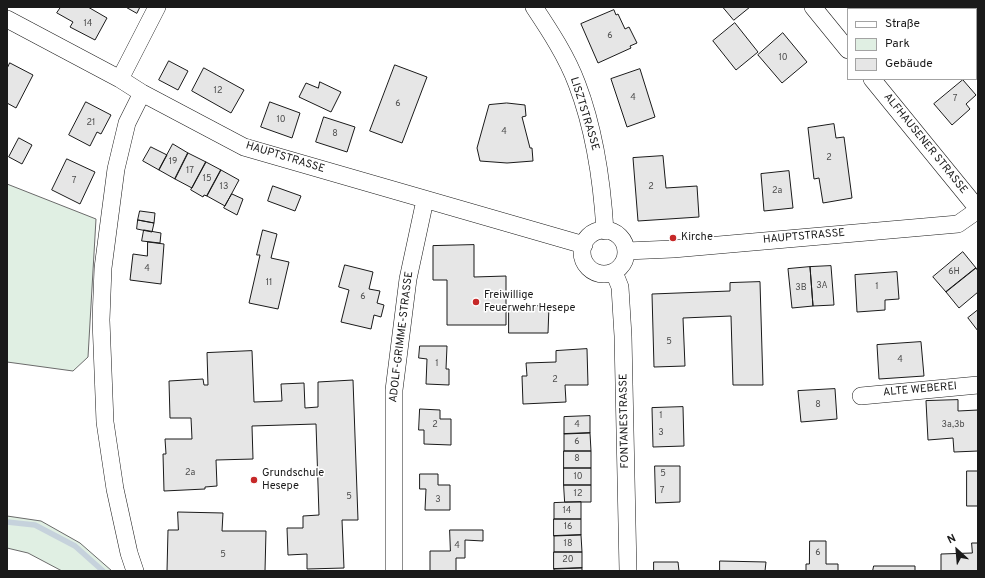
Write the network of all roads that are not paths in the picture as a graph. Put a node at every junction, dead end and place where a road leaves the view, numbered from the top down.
1 (157, 7) edge
2 (534, 7) edge
3 (813, 7) edge
4 (7, 19) edge
5 (847, 49) edge
6 (120, 80) junction
7 (873, 80) edge
8 (142, 94) junction
9 (425, 200) junction
10 (978, 209) edge
11 (605, 231) junction
12 (584, 245) junction
13 (626, 251) junction
14 (614, 272) junction
15 (978, 385) edge
16 (861, 396) dead end
17 (135, 571) edge
18 (394, 571) edge
19 (628, 571) edge

1 - 6 street
2 - 11 street, LISZTSTRASSE
3 - 5 street
4 - 6 street, HAUPTSTRASSE
6 - 8 street, HAUPTSTRASSE
7 - 10 street, ALFHAUSENER STRASSE
8 - 9 street, HAUPTSTRASSE
8 - 17 street
9 - 12 street, HAUPTSTRASSE
9 - 18 street, ADOLF-GRIMME-STRASSE
10 - 13 street, HAUPTSTRASSE
11 - 12 street
11 - 13 street
12 - 14 street
13 - 14 street
14 - 19 street, FONTANESTRASSE
15 - 16 street, ALTE WEBEREI

